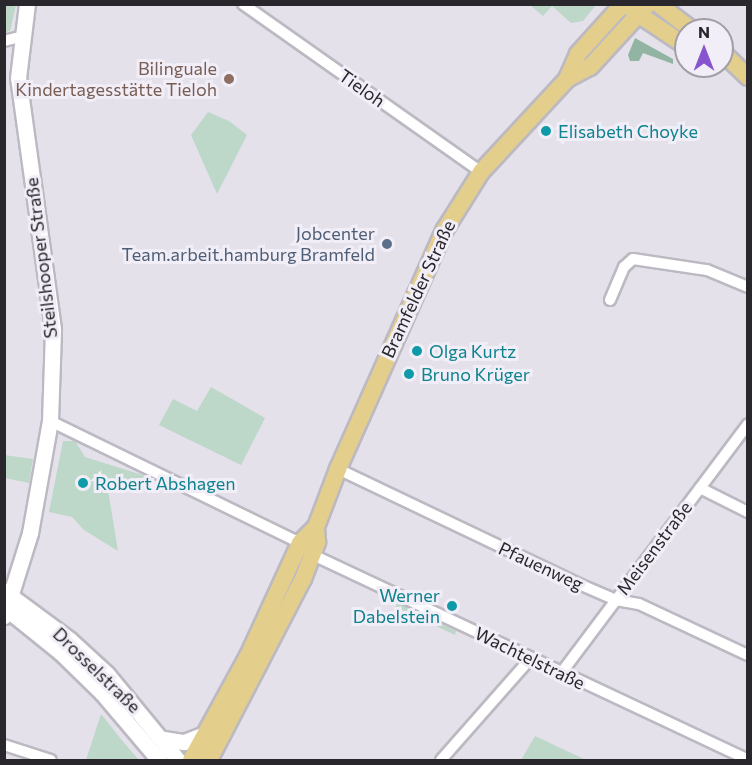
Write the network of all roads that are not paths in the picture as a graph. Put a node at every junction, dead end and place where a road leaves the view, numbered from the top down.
1 (27, 4) edge
2 (243, 4) edge
3 (624, 4) edge
4 (658, 4) edge
5 (644, 10) edge
6 (676, 18) edge
7 (674, 36) edge
8 (20, 37) junction
9 (4, 40) edge
10 (734, 64) edge
11 (747, 77) edge
12 (567, 79) junction
13 (481, 172) junction
14 (747, 287) edge
15 (610, 300) dead end
16 (50, 421) junction
17 (747, 424) edge
18 (338, 469) junction
19 (700, 488) junction
20 (747, 512) edge
21 (316, 527) junction
22 (300, 543) junction
23 (313, 555) junction
24 (616, 600) junction
25 (6, 603) edge
26 (747, 655) edge
27 (530, 659) junction
28 (561, 672) junction
29 (205, 734) junction
30 (164, 739) junction
31 (4, 745) edge
32 (51, 760) edge
33 (159, 760) edge
34 (178, 760) edge
35 (190, 760) edge
36 (209, 760) edge
37 (441, 760) edge
38 (747, 760) edge

1 - 8 street, Steilshooper Straße
2 - 13 street, Tieloh
3 - 5 main road
3 - 12 main road, Bramfelder Straße
4 - 6 main road
5 - 7 main road
5 - 12 main road, Bramfelder Straße
8 - 9 street
8 - 16 street, Steilshooper Straße
10 - 11 main road
12 - 13 main road, Bramfelder Straße
13 - 18 main road, Bramfelder Straße
14 - 15 street
16 - 22 street
16 - 25 street, Steilshooper Straße
17 - 19 street, Meisenstraße
18 - 21 main road, Bramfelder Straße
18 - 24 street, Pfauenweg
19 - 20 street
19 - 24 street, Meisenstraße
21 - 22 main road, Bramfelder Straße
21 - 23 main road, Bramfelder Straße
22 - 29 main road, Bramfelder Straße
23 - 27 street, Wachtelstraße
23 - 36 main road, Bramfelder Straße
24 - 26 street, Pfauenweg
24 - 28 street, Meisenstraße
25 - 30 street, Drosselstraße
25 - 33 street, Drosselstraße
27 - 28 street, Wachtelstraße
27 - 37 street
28 - 38 street, Wachtelstraße
29 - 30 street
29 - 35 main road, Bramfelder Straße
30 - 34 street, Drosselstraße
31 - 32 street

